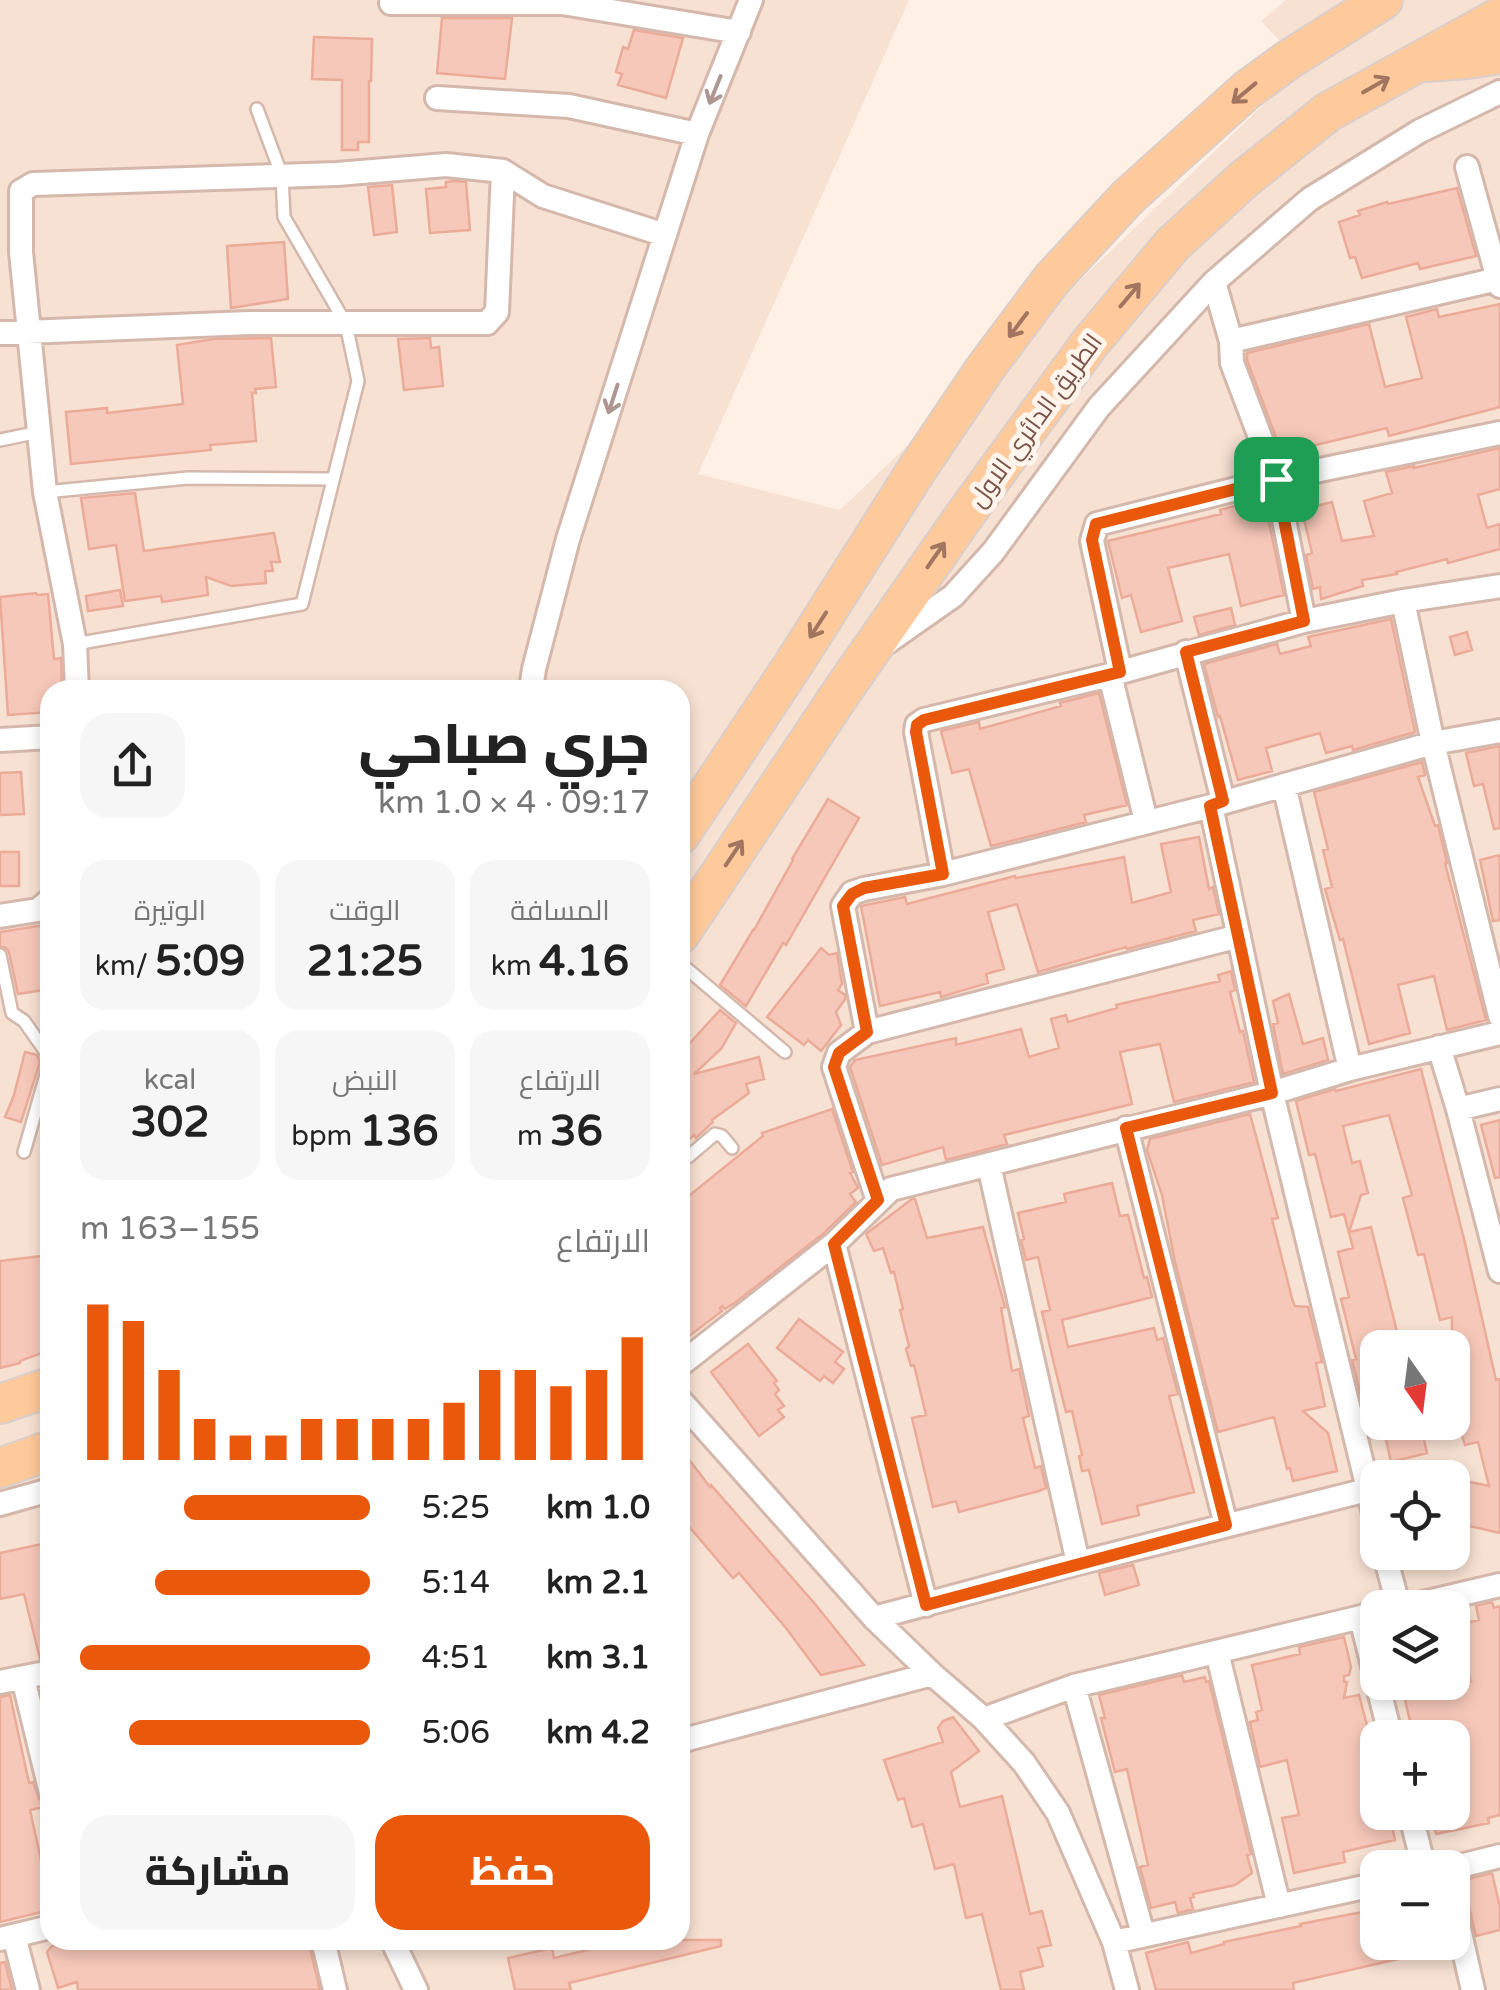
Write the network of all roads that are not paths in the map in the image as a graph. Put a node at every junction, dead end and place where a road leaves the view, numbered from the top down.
1 (752, 0) edge
2 (1383, 0) edge
3 (391, 4) dead end
4 (1500, 16) edge
5 (739, 32) junction
6 (1500, 54) edge
7 (1415, 62) junction
8 (1500, 92) edge
9 (436, 98) dead end
10 (258, 110) dead end
11 (697, 134) junction
12 (1467, 167) dead end
13 (503, 171) junction
14 (282, 176) junction
15 (665, 235) junction
16 (10, 252) edge
17 (1214, 282) junction
18 (1499, 282) edge
19 (346, 324) junction
20 (29, 332) junction
21 (0, 334) edge
22 (1231, 342) junction
23 (39, 432) junction
24 (1500, 433) edge
25 (0, 440) edge
26 (333, 479) junction
27 (1276, 479) junction
28 (45, 492) junction
29 (1500, 586) edge
30 (1403, 601) junction
31 (1304, 621) junction
32 (75, 644) junction
33 (1186, 652) junction
34 (863, 660) junction
35 (1115, 674) junction
36 (77, 680) edge
37 (532, 680) edge
38 (1500, 731) edge
39 (40, 738) edge
40 (0, 740) edge
41 (1433, 743) junction
42 (1284, 785) junction
43 (1217, 804) junction
44 (690, 820) edge
45 (1146, 821) junction
46 (943, 874) junction
47 (40, 908) edge
48 (0, 916) edge
49 (690, 919) edge
50 (1239, 936) junction
51 (0, 954) edge
52 (690, 971) edge
53 (1500, 1016) edge
54 (867, 1032) junction
55 (1500, 1033) edge
56 (40, 1044) edge
57 (1438, 1047) junction
58 (785, 1052) dead end
59 (1350, 1070) junction
60 (1272, 1093) junction
61 (40, 1095) edge
62 (1500, 1099) edge
63 (1458, 1109) junction
64 (1126, 1128) junction
65 (732, 1148) dead end
66 (24, 1152) dead end
67 (690, 1155) edge
68 (989, 1165) junction
69 (878, 1200) junction
70 (834, 1244) junction
71 (1500, 1271) edge
72 (690, 1357) edge
73 (40, 1390) edge
74 (0, 1404) edge
75 (690, 1411) edge
76 (40, 1454) edge
77 (1360, 1461) edge
78 (0, 1468) edge
79 (1360, 1492) edge
80 (40, 1493) edge
81 (0, 1504) edge
82 (1226, 1525) junction
83 (1078, 1562) junction
84 (1500, 1585) edge
85 (1470, 1592) edge
86 (926, 1605) junction
87 (874, 1618) junction
88 (1360, 1618) edge
89 (1217, 1652) junction
90 (40, 1674) edge
91 (932, 1674) junction
92 (11, 1680) edge
93 (1074, 1686) junction
94 (984, 1719) junction
95 (690, 1739) edge
96 (40, 1753) edge
97 (1500, 1856) edge
98 (1470, 1864) edge
99 (1360, 1888) edge
100 (1280, 1906) junction
101 (40, 1930) edge
102 (1143, 1934) junction
103 (7, 1938) edge
104 (1114, 1942) junction
105 (325, 1950) edge
106 (397, 1950) edge
107 (1465, 1960) edge
108 (28, 1990) edge
109 (335, 1990) edge
110 (416, 1990) edge
111 (1127, 1990) edge
112 (1472, 1990) edge

1 - 5 street
2 -> 44 main road
3 - 5 street
4 - 7 main road, الطريق الدائري الاول
5 -> 11 street
6 - 7 main road
34 -> 7 main road, الطريق الدائري الاول
8 - 17 street
9 - 11 street
10 - 14 lane
11 - 15 street
12 - 18 street
13 - 14 street
13 - 15 street
13 - 19 street
14 - 16 street
14 - 19 lane
15 -> 37 street
16 - 20 street
17 - 22 street
17 - 34 street
18 - 22 street
19 - 20 street
19 - 26 lane
20 - 21 street
20 - 23 street
22 - 27 street
23 - 25 lane
23 - 28 street
24 - 27 street
26 - 28 lane
26 - 32 lane
27 - 31 street
27 - 35 street
28 - 32 street
29 - 30 street
30 - 31 street
30 - 41 street
31 - 33 street
32 - 36 street
33 - 35 street
33 - 43 street
49 -> 34 main road, الطريق الدائري الاول
35 - 45 street
35 - 46 street
38 - 41 street
39 - 40 street
41 - 42 street
41 - 53 street
42 - 43 street
42 - 59 street
43 - 45 street
43 - 50 street
45 - 46 street
46 - 54 street
47 - 48 street
50 - 54 street
50 - 60 street
51 - 56 lane
52 - 58 lane
54 - 69 street
55 - 57 street
57 - 59 street
57 - 63 street
59 - 60 street
60 - 64 street
60 - 77 street
61 - 66 lane
62 - 63 street
63 - 71 street
64 - 68 street
64 - 82 street
65 - 67 lane
68 - 69 street
68 - 83 street
69 - 70 street
70 - 72 street
70 - 86 street
73 - 74 main road
75 - 87 street
76 - 78 main road
79 - 82 street
80 - 81 street
82 - 83 street
83 - 86 street
84 - 85 street
86 - 87 street
87 - 91 street
88 - 89 street
89 - 93 street
89 - 100 street
90 - 92 street
91 - 94 street
91 - 95 street
92 - 96 street
93 - 94 street
93 - 102 street
94 - 104 street
97 - 98 street
99 - 100 street
100 - 102 street
101 - 103 street
102 - 104 street
103 - 108 street
104 - 111 street
105 - 109 street
106 - 110 street
107 - 112 street

